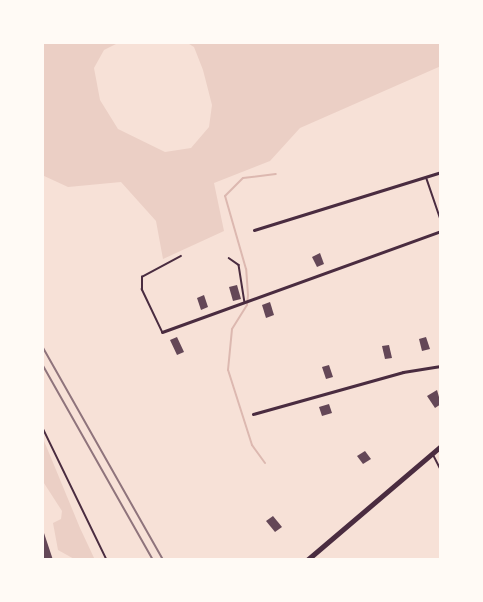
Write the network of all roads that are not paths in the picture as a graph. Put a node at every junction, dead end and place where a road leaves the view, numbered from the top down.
1 (441, 172) edge
2 (427, 177) junction
3 (441, 220) edge
4 (254, 230) dead end
5 (441, 231) edge
6 (181, 256) dead end
7 (229, 258) dead end
8 (248, 302) junction
9 (162, 332) joint
10 (441, 366) edge
11 (253, 414) dead end
12 (441, 446) edge
13 (433, 453) junction
14 (441, 471) edge
15 (307, 560) edge

1 - 2 street
2 - 3 lane
2 - 4 street
5 - 8 street
6 - 9 lane
7 - 8 lane
8 - 9 street
10 - 11 street
12 - 13 main road
13 - 14 lane
13 - 15 main road

